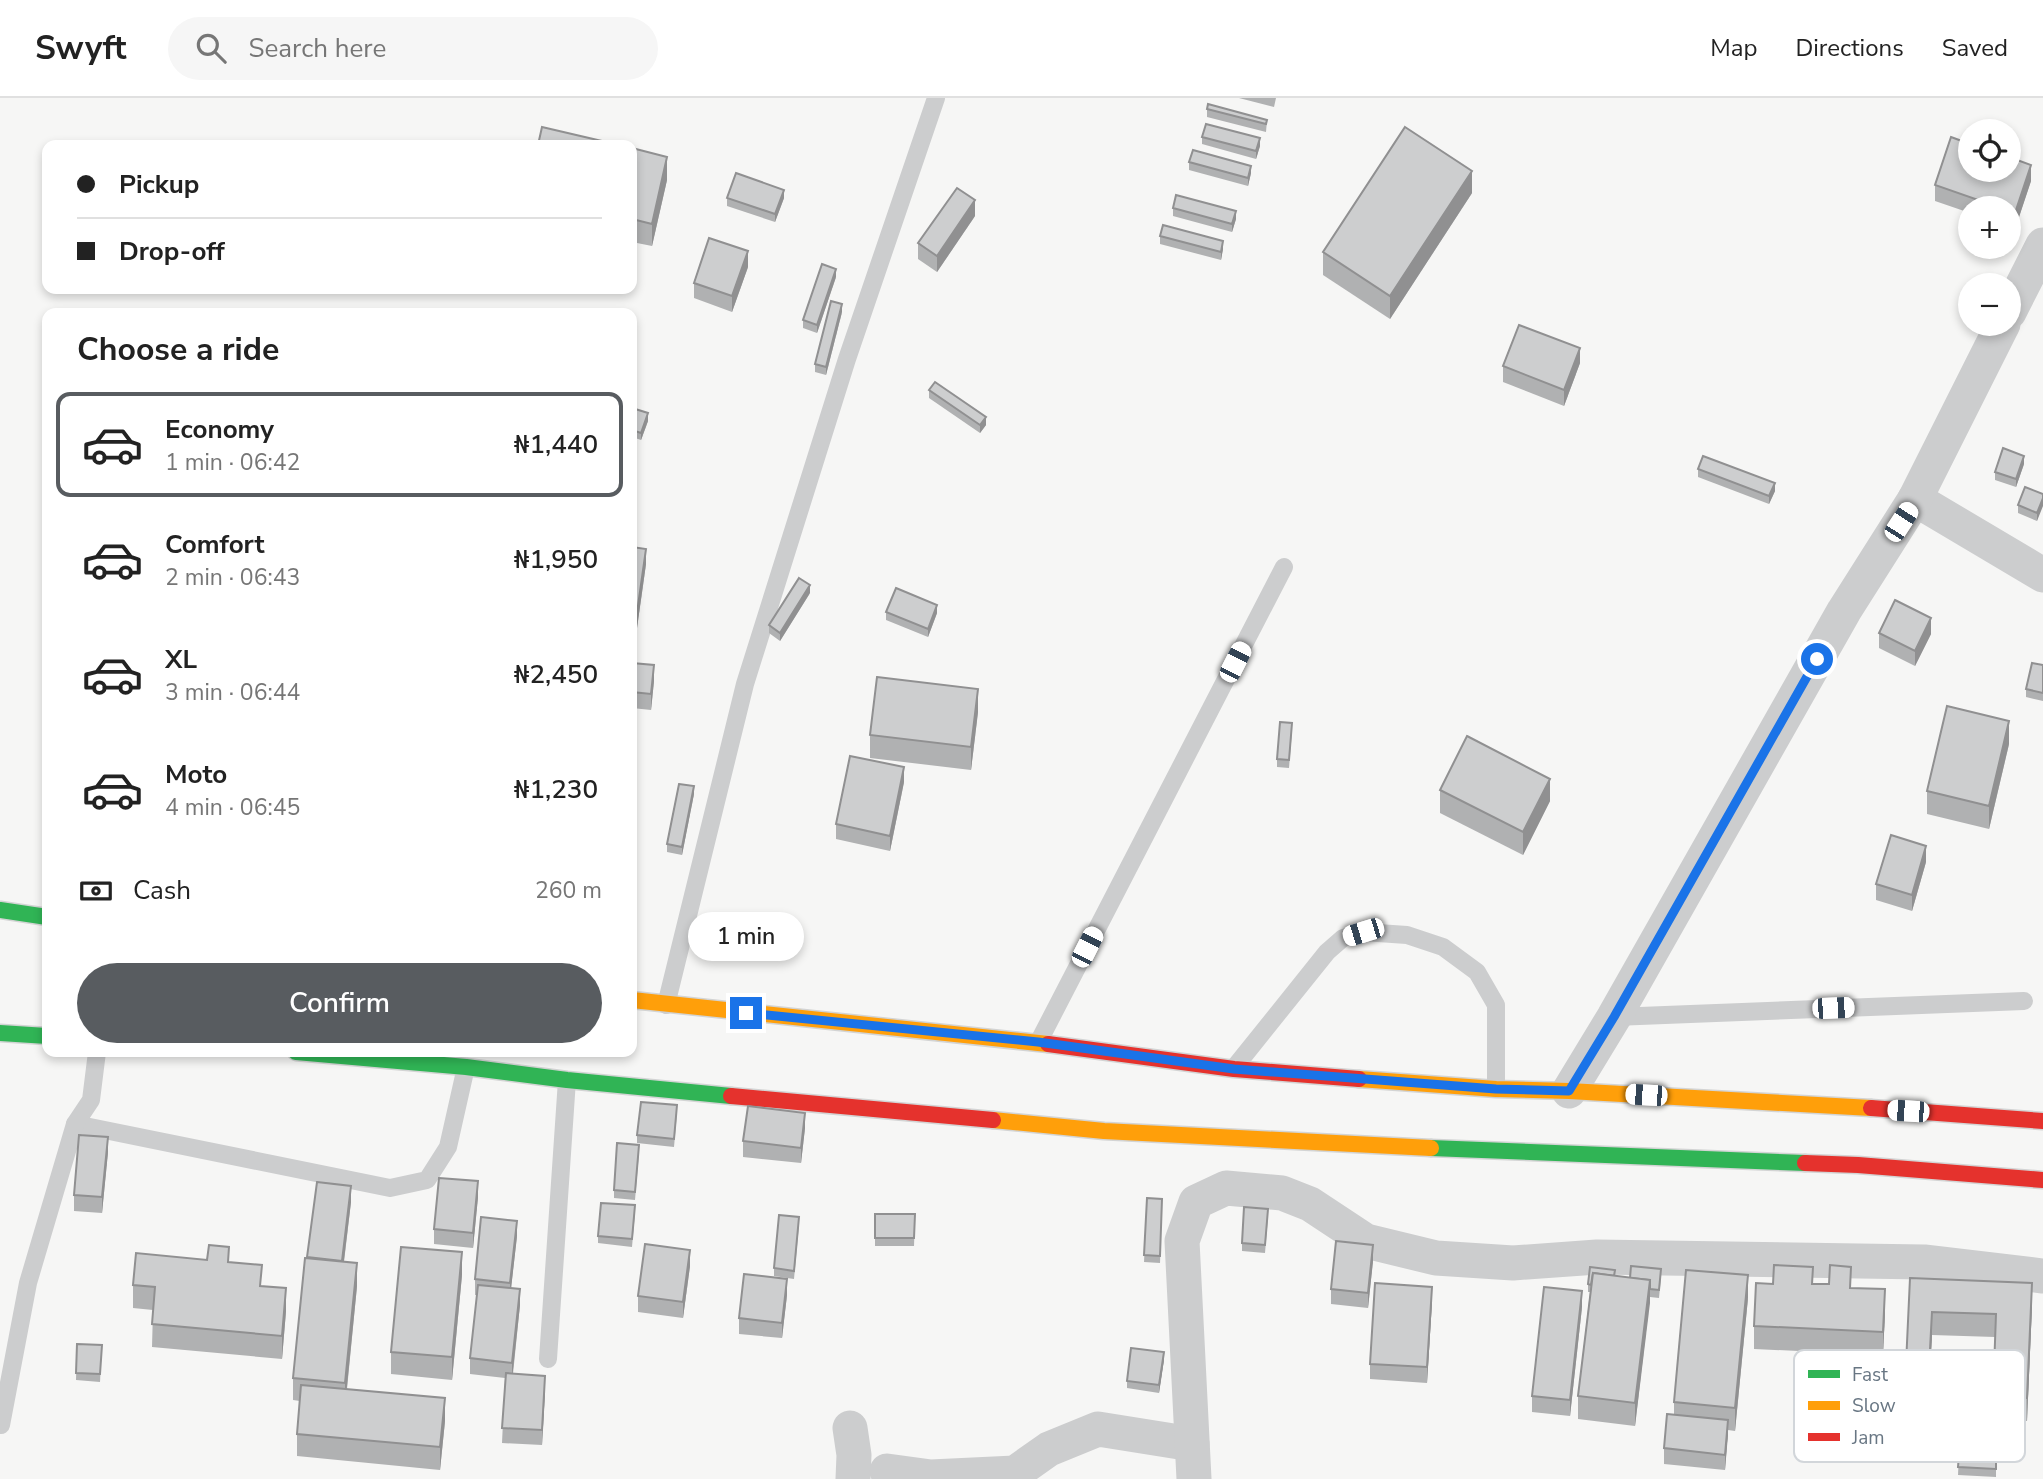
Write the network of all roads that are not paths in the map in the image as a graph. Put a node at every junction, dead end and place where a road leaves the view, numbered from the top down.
1 (936, 98) edge
2 (2043, 245) edge
3 (2021, 288) edge
4 (1997, 336) edge
5 (1915, 499) junction
6 (1284, 567) dead end
7 (2043, 575) edge
8 (0, 910) edge
9 (42, 916) edge
10 (637, 1001) edge
11 (2024, 1001) dead end
12 (666, 1005) junction
13 (1614, 1017) junction
14 (0, 1033) edge
15 (42, 1036) edge
16 (1038, 1042) junction
17 (96, 1057) edge
18 (353, 1057) edge
19 (466, 1067) junction
20 (1234, 1069) junction
21 (567, 1080) junction
22 (1496, 1089) junction
23 (1569, 1091) junction
24 (2043, 1121) edge
25 (75, 1124) junction
26 (2043, 1180) edge
27 (2043, 1276) edge
28 (548, 1359) dead end
29 (1, 1425) edge
30 (850, 1428) dead end
31 (1192, 1444) junction
32 (887, 1471) dead end
33 (853, 1479) edge
34 (1194, 1479) edge

1 - 12 lane
2 - 3 street
4 - 5 street
5 - 7 street
5 - 13 street
6 - 16 lane
8 - 9 highway
10 - 12 highway
11 - 13 lane
12 - 16 highway
13 - 23 street
14 - 15 highway
16 - 20 highway
17 - 25 lane
18 - 19 highway
19 - 21 highway
19 - 25 lane
20 - 22 highway
20 - 22 lane
21 - 26 highway
21 - 28 lane
22 - 23 highway
23 - 24 highway
25 - 29 lane
27 - 31 street
30 - 33 street
31 - 32 street
31 - 34 street

